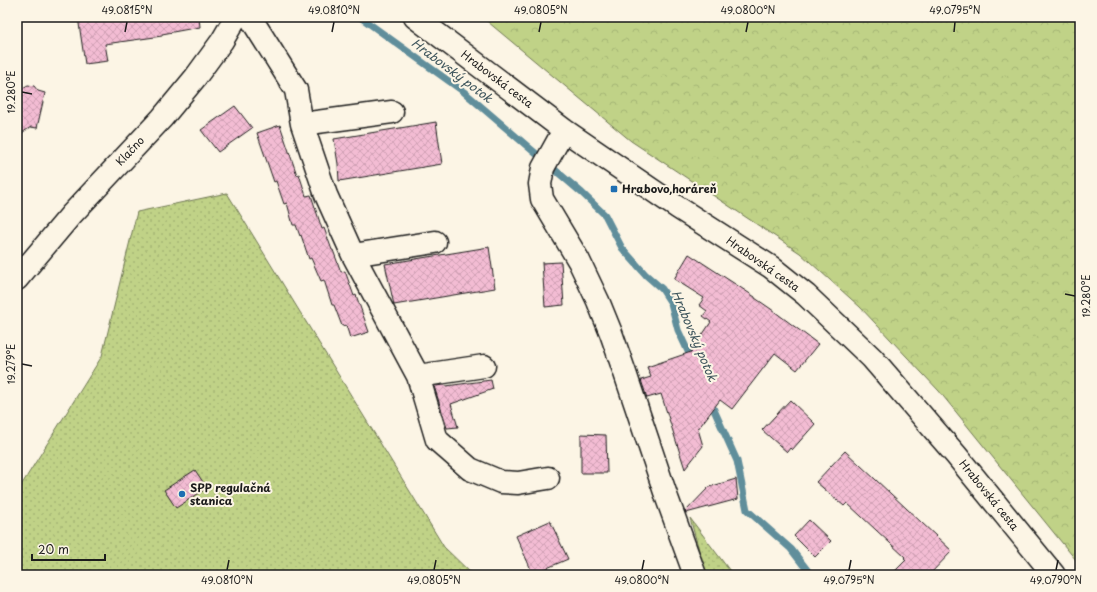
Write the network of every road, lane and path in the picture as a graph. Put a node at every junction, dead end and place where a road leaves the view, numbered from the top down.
1 (236, 17) edge
2 (250, 17) edge
3 (415, 17) edge
4 (392, 112) dead end
5 (302, 124) junction
6 (564, 130) junction
7 (435, 242) dead end
8 (353, 256) junction
9 (17, 279) edge
10 (484, 366) dead end
11 (418, 376) junction
12 (548, 478) dead end
13 (695, 575) edge
14 (1054, 575) edge

1 - 9 street, Klačno
2 - 5 street
3 - 6 street, Hrabovská cesta
4 - 5 street
5 - 8 street
6 - 13 street
6 - 14 street, Hrabovská cesta
7 - 8 street
8 - 11 street
10 - 11 street
11 - 12 street

